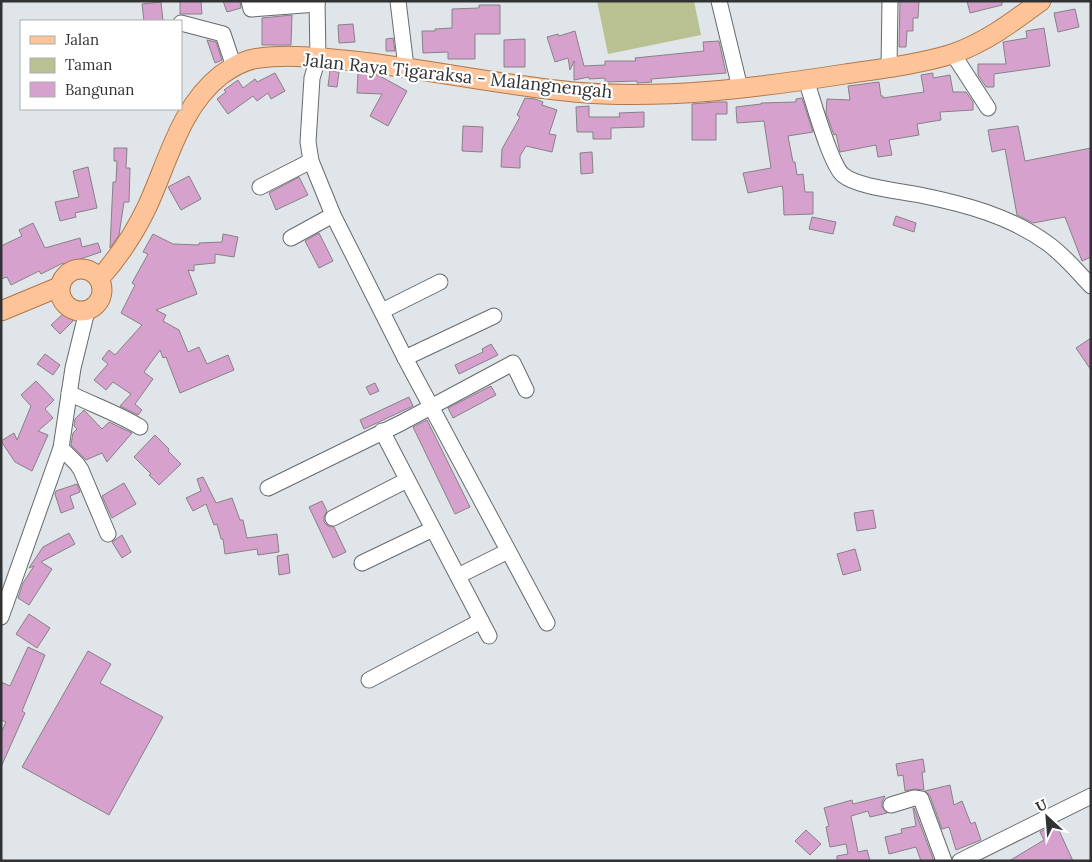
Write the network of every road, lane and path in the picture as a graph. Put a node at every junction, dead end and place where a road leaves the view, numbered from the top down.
1 (249, 1) edge
2 (398, 1) edge
3 (719, 1) edge
4 (890, 1) edge
5 (1041, 1) edge
6 (317, 3) edge
7 (182, 23) edge
8 (953, 54) junction
9 (318, 58) junction
10 (234, 67) junction
11 (406, 67) junction
12 (889, 68) junction
13 (806, 80) junction
14 (740, 88) junction
15 (988, 108) dead end
16 (311, 161) junction
17 (260, 187) dead end
18 (334, 215) junction
19 (291, 238) dead end
20 (99, 279) junction
21 (440, 282) dead end
22 (1091, 286) edge
23 (59, 287) junction
24 (1, 311) edge
25 (87, 311) junction
26 (382, 311) junction
27 (494, 316) dead end
28 (405, 358) junction
29 (526, 390) dead end
30 (69, 393) junction
31 (431, 406) junction
32 (140, 427) dead end
33 (382, 432) junction
34 (61, 448) junction
35 (407, 480) junction
36 (268, 488) dead end
37 (333, 518) dead end
38 (433, 529) junction
39 (108, 534) dead end
40 (508, 550) junction
41 (362, 563) dead end
42 (458, 576) junction
43 (1, 617) edge
44 (481, 621) junction
45 (548, 624) dead end
46 (489, 636) dead end
47 (369, 680) dead end
48 (1091, 796) edge
49 (891, 806) dead end
50 (981, 856) edge
51 (944, 861) edge
52 (960, 861) edge

1 - 6 street
2 - 11 street
3 - 14 street
4 - 12 street
5 - 8 main road, Jalan Raya Tigaraksa - Malangnengah
6 - 9 street
7 - 10 street
8 - 12 main road, Jalan Raya Tigaraksa - Malangnengah
8 - 15 street
9 - 10 main road, Jalan Raya Tigaraksa - Malangnengah
9 - 11 main road, Jalan Raya Tigaraksa - Malangnengah
9 - 16 street
10 - 20 main road, Jalan Raya Tigaraksa - Malangnengah
11 - 14 main road, Jalan Raya Tigaraksa - Malangnengah
12 - 13 main road, Jalan Raya Tigaraksa - Malangnengah
13 - 14 main road, Jalan Raya Tigaraksa - Malangnengah
13 - 22 street
16 - 17 street
16 - 18 street
18 - 19 street
18 - 26 street
20 - 23 main road
20 - 25 main road
21 - 26 street
23 - 24 main road
23 - 25 main road
25 - 30 street
26 - 28 street
27 - 28 street
28 - 31 street
29 - 31 street
30 - 32 street
30 - 34 street
31 - 33 street
31 - 40 street
33 - 35 street
33 - 36 street
34 - 39 street
34 - 43 street
35 - 37 street
35 - 38 street
38 - 41 street
38 - 42 street
40 - 42 street
40 - 45 street
42 - 44 street
44 - 46 street
44 - 47 street
48 - 50 street
49 - 51 street
50 - 52 street

